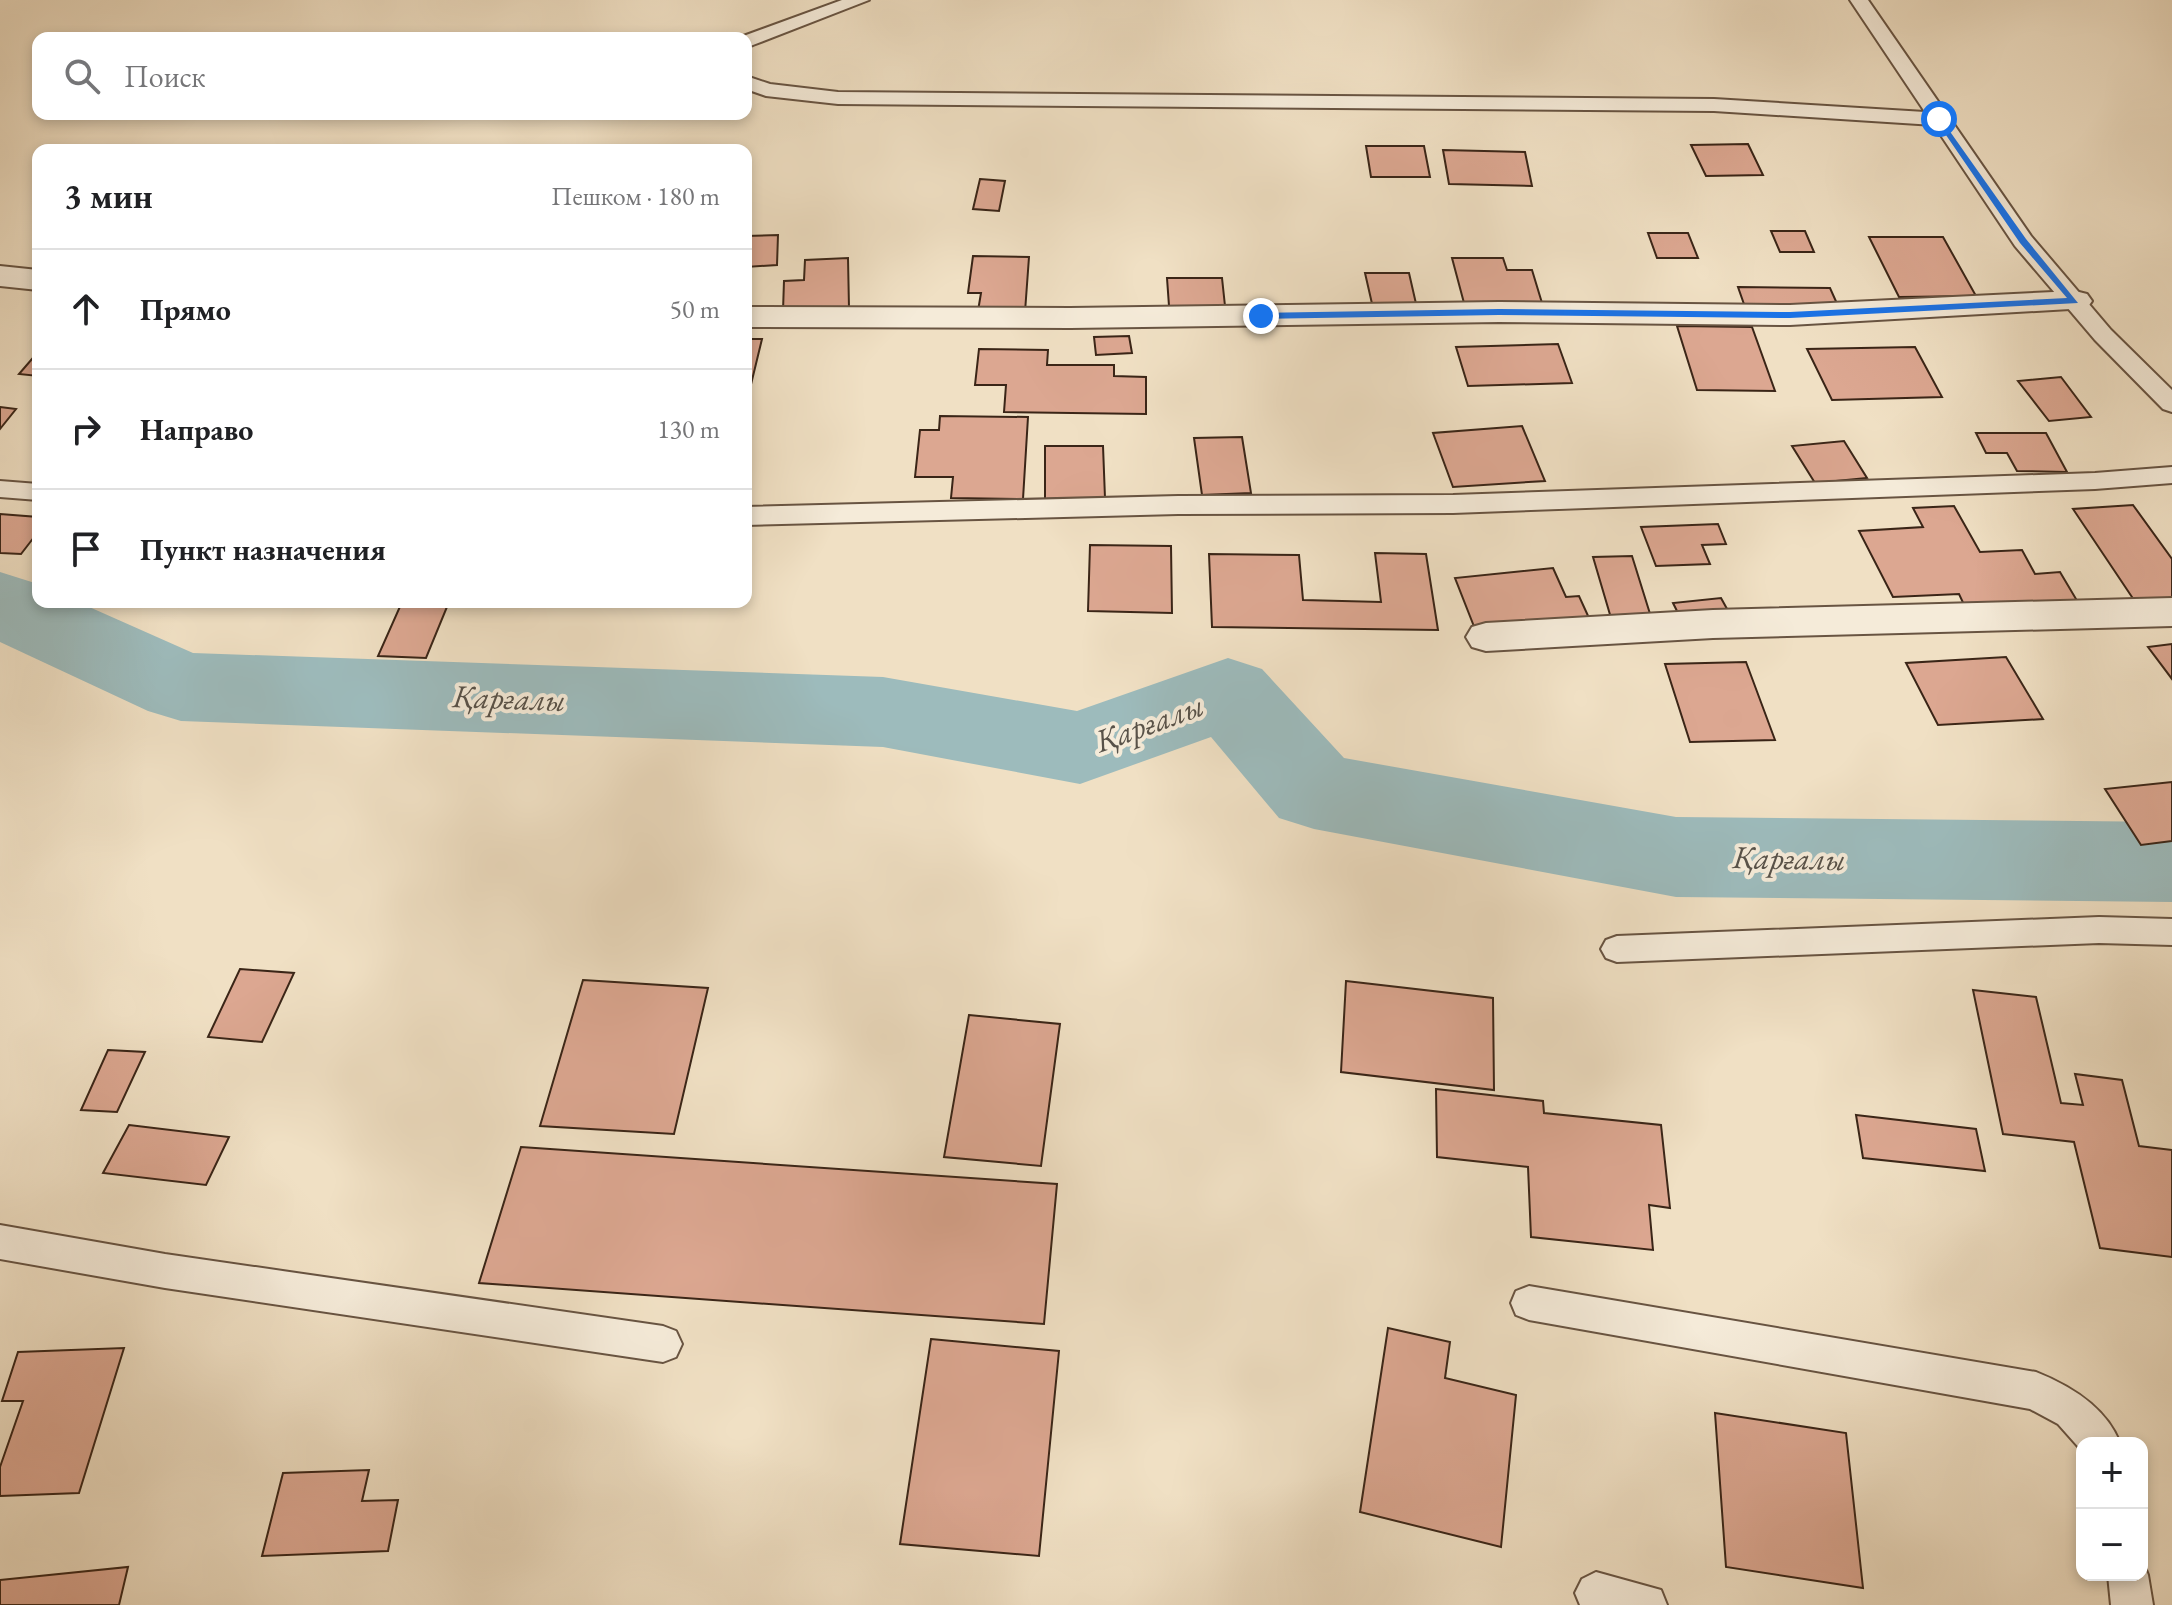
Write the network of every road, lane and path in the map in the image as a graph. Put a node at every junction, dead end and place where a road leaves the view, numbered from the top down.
1 (1859, 0) edge
2 (851, 1) edge
3 (752, 39) edge
4 (752, 84) edge
5 (1939, 119) junction
6 (0, 276) edge
7 (32, 279) edge
8 (2075, 301) junction
9 (752, 317) edge
10 (2172, 404) edge
11 (2172, 475) edge
12 (0, 489) edge
13 (32, 492) edge
14 (752, 516) edge
15 (2172, 612) edge
16 (1486, 637) dead end
17 (2172, 932) edge
18 (1617, 949) dead end
19 (0, 1242) edge
20 (1529, 1303) dead end
21 (663, 1344) dead end
22 (2096, 1437) edge
23 (2129, 1581) edge
24 (1596, 1593) dead end
25 (1646, 1605) edge
26 (2132, 1605) edge

1 - 5 lane
2 - 3 lane
4 - 5 lane
5 - 8 lane
6 - 7 street
8 - 9 street
8 - 10 lane
11 - 14 lane
12 - 13 lane
15 - 16 street
17 - 18 lane
19 - 21 lane
20 - 22 lane
23 - 26 lane
24 - 25 lane

